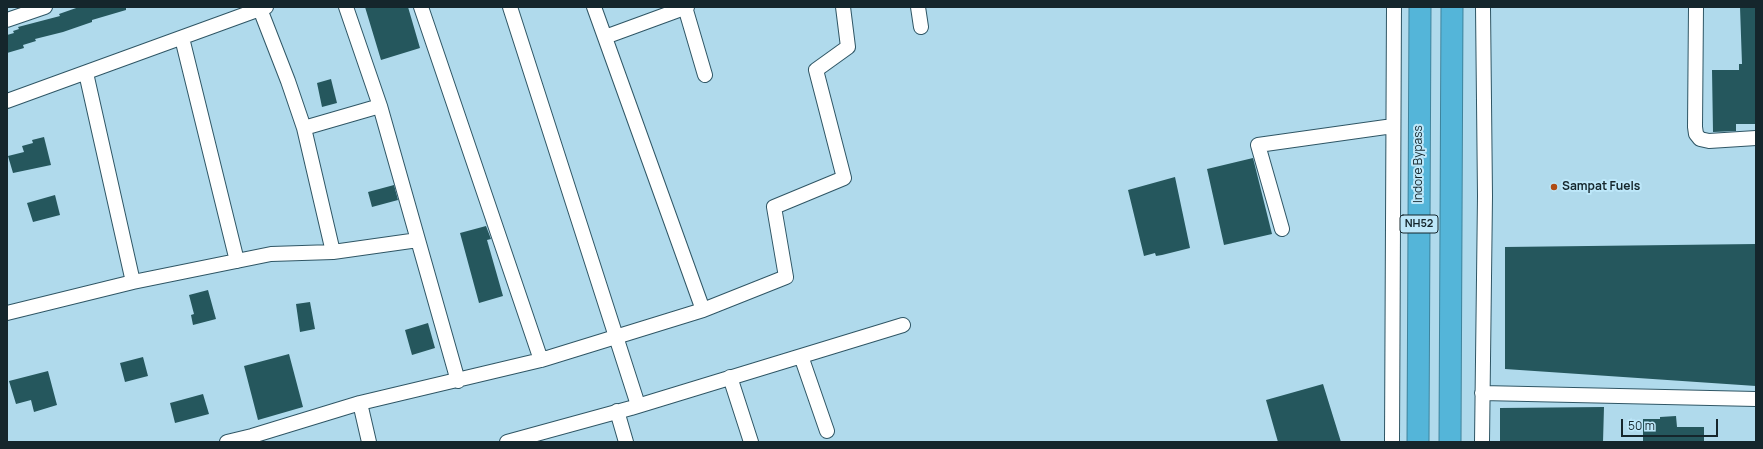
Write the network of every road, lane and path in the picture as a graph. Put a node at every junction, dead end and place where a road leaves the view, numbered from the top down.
1 (45, 7) edge
2 (346, 7) edge
3 (421, 7) edge
4 (510, 7) edge
5 (594, 7) edge
6 (685, 7) edge
7 (843, 7) edge
8 (918, 7) edge
9 (1394, 7) edge
10 (1420, 7) edge
11 (1452, 7) edge
12 (1483, 7) edge
13 (1696, 7) edge
14 (262, 8) edge
15 (7, 20) edge
16 (920, 27) dead end
17 (605, 37) junction
18 (182, 38) junction
19 (86, 73) junction
20 (705, 75) dead end
21 (7, 101) edge
22 (380, 106) junction
23 (1393, 126) junction
24 (304, 128) junction
25 (1756, 138) edge
26 (1282, 228) dead end
27 (418, 240) junction
28 (333, 252) junction
29 (237, 261) junction
30 (133, 282) junction
31 (703, 310) junction
32 (7, 313) edge
33 (903, 325) dead end
34 (618, 337) junction
35 (801, 356) junction
36 (541, 360) junction
37 (730, 377) junction
38 (458, 381) junction
39 (1482, 393) junction
40 (1756, 399) edge
41 (360, 403) junction
42 (638, 405) junction
43 (617, 411) junction
44 (828, 431) dead end
45 (270, 437) edge
46 (227, 442) edge
47 (369, 442) edge
48 (507, 442) edge
49 (626, 442) edge
50 (751, 442) edge
51 (1392, 442) edge
52 (1418, 442) edge
53 (1450, 442) edge
54 (1482, 442) edge

1 - 15 street
2 - 22 street
3 - 36 street
4 - 34 street
5 - 17 street
6 - 17 street
6 - 20 street
7 - 31 street
8 - 16 street
9 - 23 street
10 - 52 highway, Indore Bypass / NH52
11 - 53 highway, NH52
12 - 39 street
13 - 25 street
14 - 18 street
14 - 24 street
17 - 31 street
18 - 19 street
18 - 29 street
19 - 21 street
19 - 30 street
22 - 24 street
22 - 27 street
23 - 26 street
23 - 51 street
24 - 28 street
27 - 28 street
27 - 38 street
28 - 29 street
29 - 30 street
30 - 32 street
31 - 34 street
33 - 35 street
34 - 36 street
34 - 42 street
35 - 37 street
35 - 44 street
36 - 38 street
37 - 42 street
37 - 50 street
38 - 41 street
39 - 40 street
39 - 54 street
41 - 45 street
41 - 47 street
42 - 43 street
43 - 48 street
43 - 49 street
45 - 46 street

